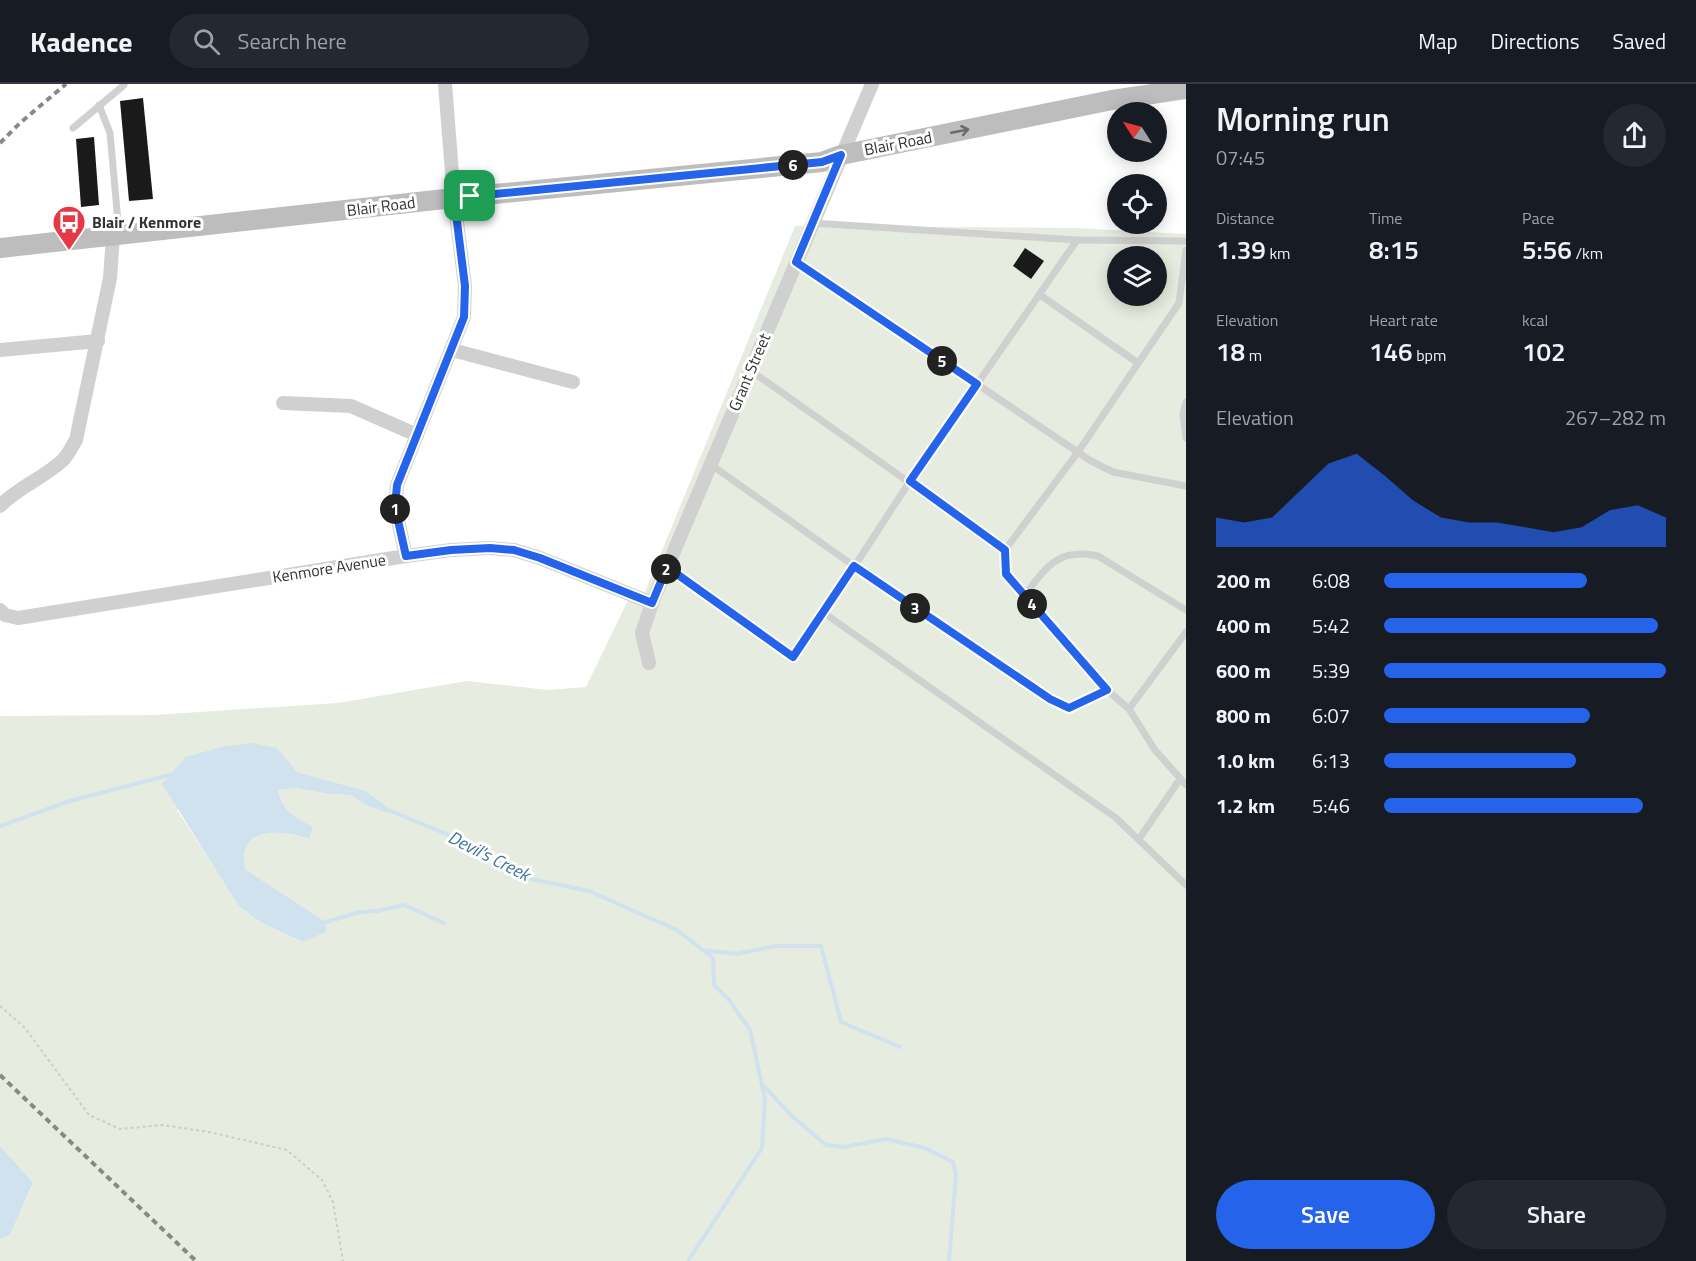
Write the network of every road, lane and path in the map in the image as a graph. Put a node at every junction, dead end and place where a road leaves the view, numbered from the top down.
1 (445, 84) edge
2 (872, 84) edge
3 (124, 85) edge
4 (1186, 89) edge
5 (99, 105) junction
6 (73, 128) dead end
7 (841, 155) junction
8 (454, 198) junction
9 (812, 223) junction
10 (113, 237) junction
11 (1077, 240) junction
12 (1186, 241) edge
13 (0, 248) edge
14 (1186, 250) edge
15 (796, 262) junction
16 (1040, 295) junction
17 (98, 341) junction
18 (0, 350) edge
19 (452, 350) junction
20 (1138, 363) junction
21 (750, 370) junction
22 (573, 382) dead end
23 (977, 384) junction
24 (1186, 402) edge
25 (284, 404) dead end
26 (417, 435) junction
27 (1186, 438) edge
28 (1078, 452) junction
29 (710, 464) junction
30 (910, 481) junction
31 (1186, 486) edge
32 (0, 506) edge
33 (1005, 550) junction
34 (406, 556) junction
35 (854, 566) junction
36 (667, 567) junction
37 (1025, 595) junction
38 (652, 603) junction
39 (0, 610) edge
40 (1186, 610) edge
41 (824, 613) junction
42 (1186, 632) edge
43 (649, 663) dead end
44 (1107, 690) junction
45 (1129, 709) junction
46 (1180, 779) junction
47 (1186, 785) edge
48 (1139, 839) junction
49 (1186, 885) edge
50 (0, 1006) edge
51 (343, 1261) edge

1 - 8 street
2 - 7 street, Grant Street
3 - 5 lane
7 -> 4 street, Blair Road
5 - 6 lane
5 - 10 lane
7 - 8 street, Blair Road
7 - 9 street, Grant Street
8 - 10 street, Blair Road
8 - 19 street
9 - 11 lane
9 - 15 street, Grant Street
10 - 13 street, Blair Road
10 - 17 street
11 - 12 lane
11 - 16 lane
14 - 20 lane
15 - 21 street, Grant Street
15 - 23 lane
16 - 20 lane
16 - 23 lane
17 - 18 street
17 - 32 street
19 - 22 street
19 - 26 street
20 - 28 lane
21 - 29 street, Grant Street
21 - 30 lane
23 - 28 lane
23 - 30 lane
24 - 27 lane
25 - 26 street
26 - 34 street
28 - 31 lane
28 - 33 lane
29 - 35 lane
29 - 36 street, Grant Street
30 - 33 lane
30 - 35 lane
33 - 37 lane
34 - 38 street, Kenmore Avenue
34 - 39 street, Kenmore Avenue
35 - 41 lane
35 - 44 lane
36 - 38 street, Grant Street
36 - 41 lane
37 - 40 lane
37 - 44 lane
38 - 43 street, Grant Street
41 - 48 lane
42 - 45 lane
44 - 45 lane
45 - 46 lane
46 - 47 lane
46 - 48 lane
48 - 49 lane
50 - 51 path

